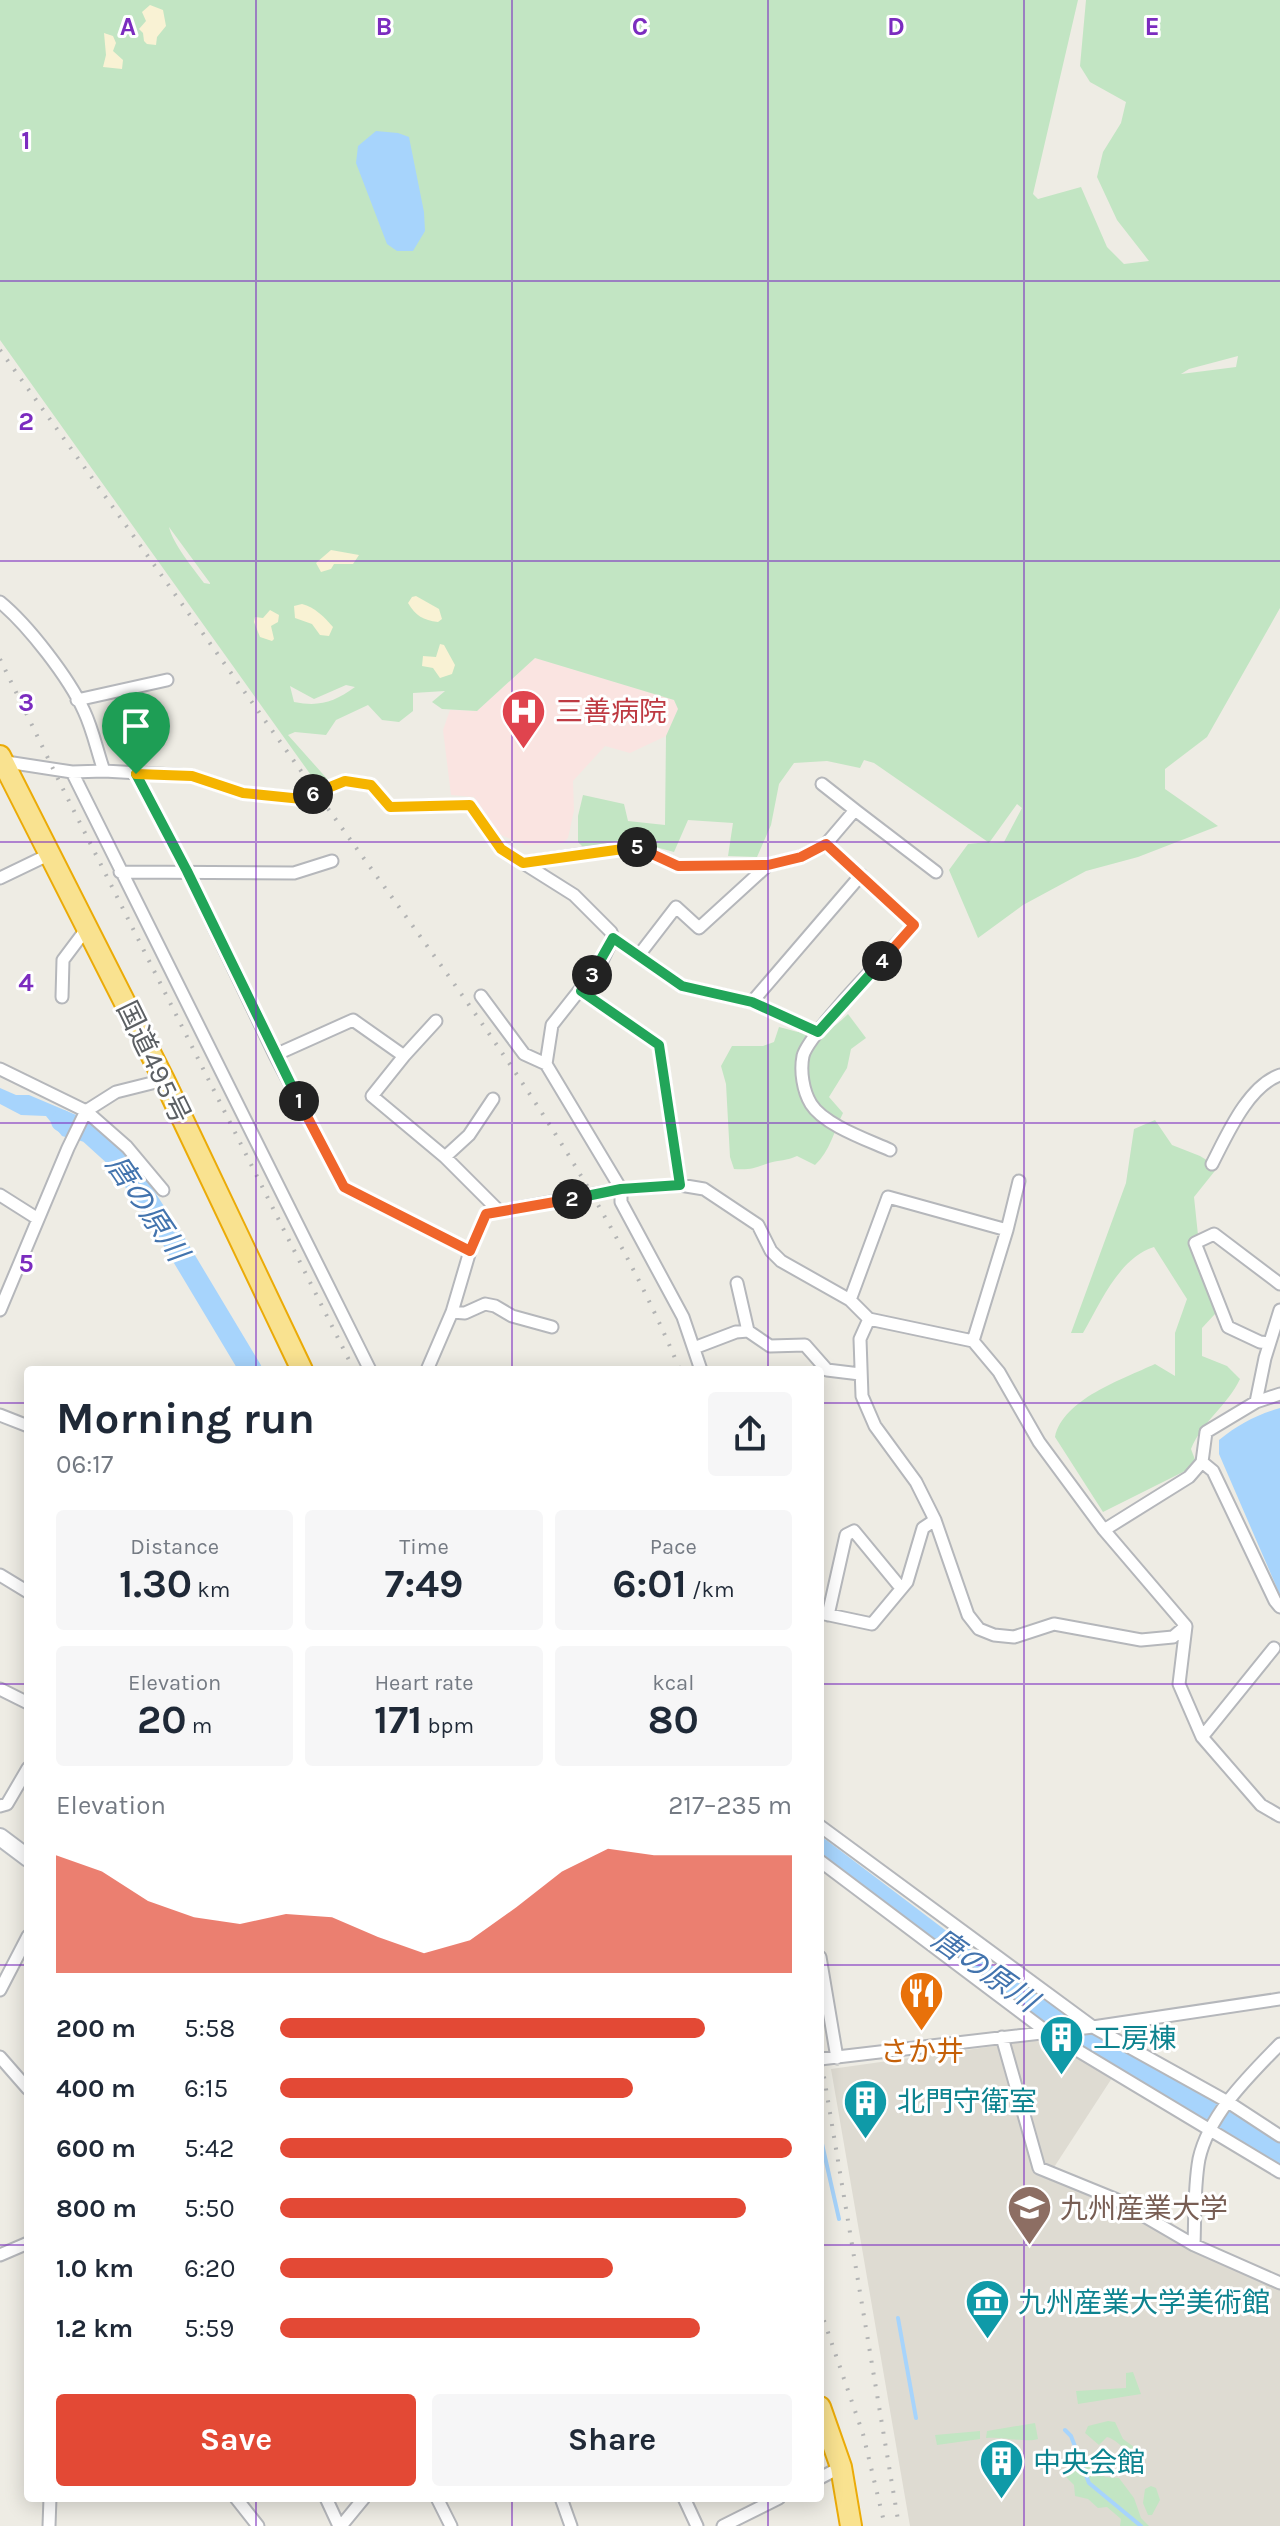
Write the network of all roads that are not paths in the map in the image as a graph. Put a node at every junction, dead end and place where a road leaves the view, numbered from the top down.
1 (0, 602) edge
2 (167, 680) dead end
3 (77, 700) junction
4 (1, 759) edge
5 (104, 771) junction
6 (72, 772) junction
7 (136, 774) junction
8 (822, 784) dead end
9 (855, 810) junction
10 (826, 844) junction
11 (50, 854) junction
12 (332, 861) dead end
13 (523, 863) junction
14 (768, 865) junction
15 (187, 871) junction
16 (120, 872) junction
17 (936, 872) dead end
18 (861, 875) junction
19 (0, 878) edge
20 (87, 928) junction
21 (613, 938) junction
22 (639, 955) junction
23 (581, 991) junction
24 (481, 996) dead end
25 (62, 997) dead end
26 (752, 1002) junction
27 (436, 1021) dead end
28 (818, 1032) junction
29 (275, 1055) junction
30 (404, 1056) junction
31 (546, 1064) junction
32 (0, 1069) edge
33 (1280, 1075) edge
34 (164, 1080) junction
35 (493, 1099) dead end
36 (86, 1111) junction
37 (890, 1150) dead end
38 (445, 1157) junction
39 (1212, 1164) dead end
40 (1019, 1181) dead end
41 (680, 1185) junction
42 (621, 1189) junction
43 (163, 1190) dead end
44 (0, 1195) edge
45 (499, 1211) junction
46 (38, 1219) junction
47 (1007, 1230) junction
48 (470, 1251) junction
49 (737, 1283) dead end
50 (1280, 1284) edge
51 (850, 1300) junction
52 (0, 1310) edge
53 (1280, 1310) edge
54 (452, 1312) junction
55 (869, 1319) junction
56 (552, 1327) dead end
57 (748, 1331) junction
58 (973, 1341) junction
59 (1269, 1343) junction
60 (694, 1348) junction
61 (300, 1366) edge
62 (368, 1366) edge
63 (429, 1366) edge
64 (700, 1366) edge
65 (823, 1366) edge
66 (824, 1367) edge
67 (860, 1374) junction
68 (1280, 1394) edge
69 (1256, 1402) junction
70 (0, 1415) edge
71 (24, 1424) edge
72 (1202, 1462) junction
73 (935, 1520) junction
74 (1104, 1530) junction
75 (0, 1575) edge
76 (901, 1588) junction
77 (24, 1590) edge
78 (1280, 1607) edge
79 (824, 1614) edge
80 (1186, 1626) junction
81 (1274, 1648) dead end
82 (0, 1689) edge
83 (24, 1701) edge
84 (1202, 1737) junction
85 (24, 1775) edge
86 (0, 1806) edge
87 (1280, 1816) edge
88 (824, 1829) edge
89 (0, 1837) edge
90 (24, 1855) edge
91 (824, 1864) edge
92 (24, 1944) edge
93 (824, 1981) edge
94 (0, 1990) edge
95 (1280, 1999) edge
96 (1089, 2027) junction
97 (1051, 2032) junction
98 (1002, 2037) junction
99 (1280, 2043) edge
100 (0, 2057) edge
101 (837, 2058) junction
102 (824, 2059) edge
103 (24, 2084) edge
104 (1226, 2105) junction
105 (1213, 2127) junction
106 (1280, 2136) edge
107 (1280, 2172) edge
108 (24, 2245) edge
109 (1194, 2245) junction
110 (0, 2255) edge
111 (1280, 2283) edge
112 (824, 2418) edge
113 (841, 2467) junction
114 (824, 2476) edge
115 (50, 2502) edge
116 (239, 2502) edge
117 (328, 2502) edge
118 (361, 2502) edge
119 (439, 2502) edge
120 (562, 2502) edge
121 (686, 2502) edge
122 (771, 2502) edge
123 (49, 2526) edge
124 (258, 2526) edge
125 (340, 2526) edge
126 (451, 2526) edge
127 (571, 2526) edge
128 (697, 2526) edge
129 (723, 2526) edge
130 (851, 2526) edge

1 - 3 street
2 - 3 street
3 - 5 street
4 - 6 street
4 - 11 highway, 国道495号
5 - 6 street
5 - 7 street
6 - 16 street
7 - 13 street
7 - 15 street
8 - 9 street
9 - 10 street
9 - 17 street
10 - 14 street
10 - 18 street
11 - 19 street
11 - 20 highway, 国道495号
12 - 15 street
13 - 14 street
13 - 21 street
14 - 22 street
15 - 16 street
15 - 29 street
16 - 62 street
18 - 26 street
18 - 28 street
20 - 25 street
20 - 34 highway, 国道495号
21 - 22 street
21 - 23 street
22 - 26 street
23 - 31 street
23 - 41 street
24 - 31 street
26 - 28 street
27 - 30 street
28 - 37 street
29 - 30 street
29 - 48 street
30 - 38 street
31 - 42 street
32 - 36 street
33 - 39 street
34 - 36 street
34 - 61 highway, 国道495号
35 - 38 street
36 - 43 street
36 - 46 street
38 - 45 street
40 - 47 street
41 - 42 street
41 - 51 street
42 - 45 street
42 - 60 street
44 - 46 street
45 - 48 street
46 - 52 street
47 - 51 street
47 - 58 street
48 - 54 street
49 - 57 street
50 - 59 street
51 - 55 street
53 - 59 street
54 - 56 street
54 - 63 street
55 - 58 street
55 - 67 street
57 - 60 street
57 - 65 street
58 - 74 street
59 - 69 street
60 - 64 street
66 - 67 street
67 - 73 street
68 - 69 street
69 - 72 street
70 - 71 street
72 - 74 street
72 - 78 street
73 - 76 street
73 - 80 street
74 - 80 street
75 - 77 street
76 - 79 street
76 - 79 street
80 - 84 street
81 - 84 street
82 - 83 street
84 - 87 street
85 - 86 street
88 - 96 street
89 - 90 street
91 - 97 street
92 - 94 street
93 - 101 street
95 - 96 street
96 - 97 street
96 - 104 street
97 - 98 street
97 - 105 street
98 - 101 street
98 - 109 street
99 - 104 street
100 - 103 street
101 - 102 street
104 - 105 street
104 - 106 street
105 - 107 street
105 - 109 street
108 - 110 street
109 - 111 street
112 - 113 highway
113 - 114 street
113 - 130 highway
115 - 123 street
116 - 124 street
117 - 125 street
118 - 125 street
119 - 126 street
120 - 127 street
121 - 128 street
122 - 129 street

